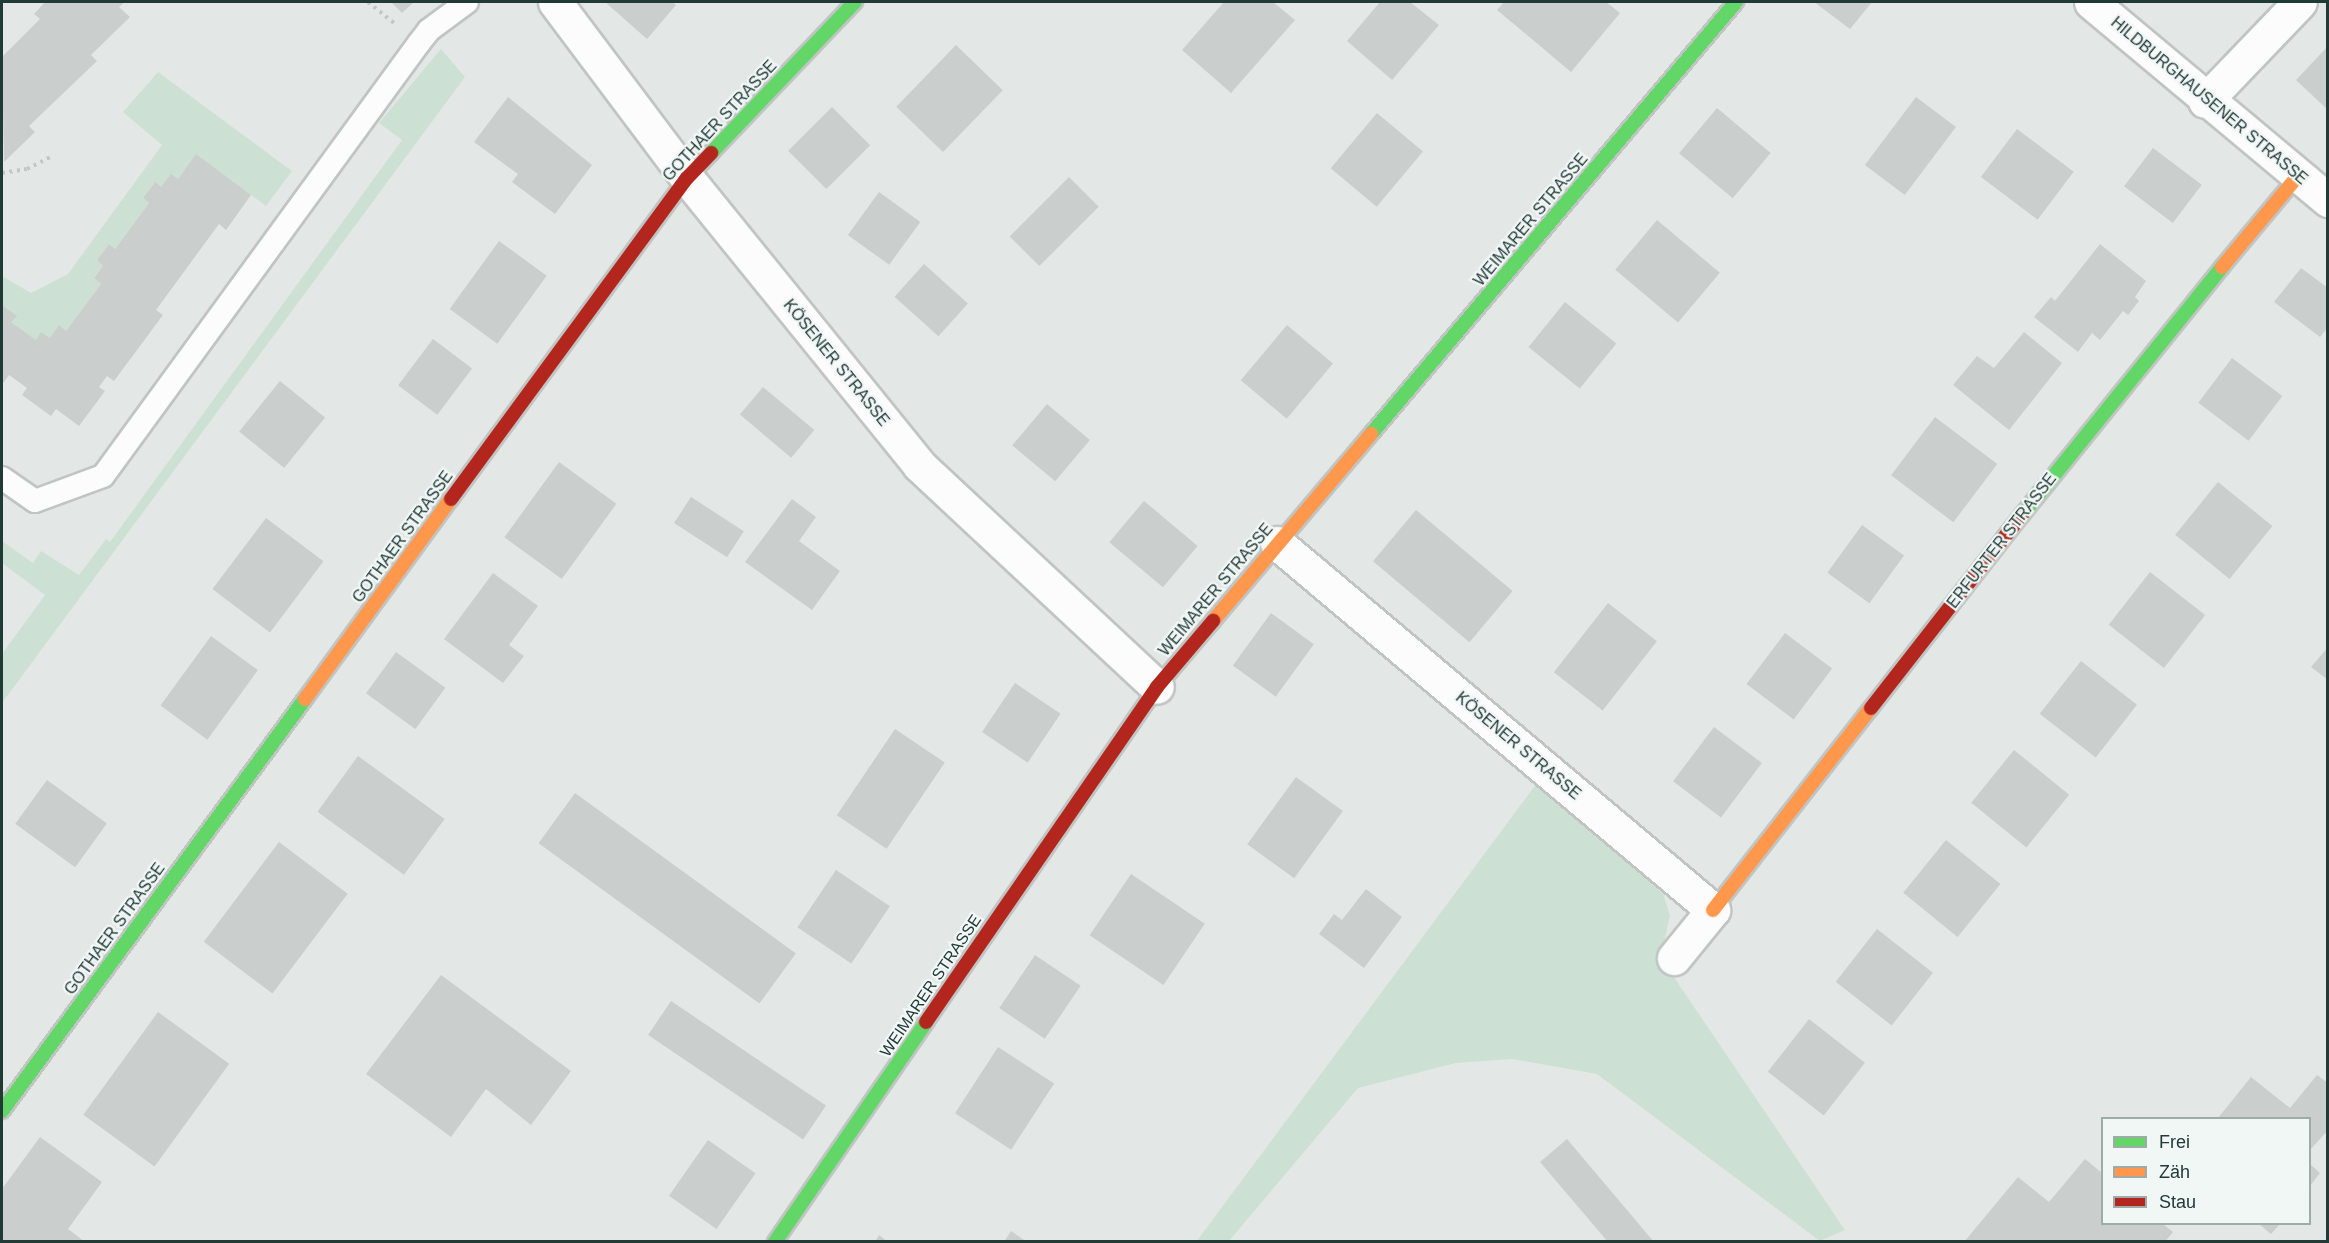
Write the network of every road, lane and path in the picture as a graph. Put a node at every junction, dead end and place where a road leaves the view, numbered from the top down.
1 (466, 2) edge
2 (555, 2) edge
3 (855, 2) edge
4 (1736, 2) edge
5 (2091, 2) edge
6 (2300, 2) edge
7 (2205, 101) junction
8 (52, 156) dead end
9 (2, 173) edge
10 (2297, 177) junction
11 (687, 178) junction
12 (2328, 200) edge
13 (2, 478) edge
14 (1277, 543) junction
15 (1156, 687) junction
16 (1713, 910) junction
17 (1674, 958) dead end
18 (2, 1112) edge
19 (775, 1242) edge

1 - 13 lane
2 - 11 street, KÖSENER STRASSE
3 - 11 street, GOTHAER STRASSE
4 - 14 street, WEIMARER STRASSE
5 - 7 street, HILDBURGHAUSENER STRASSE
6 - 7 street
7 - 10 street, HILDBURGHAUSENER STRASSE
8 - 9 path
10 - 12 street, HILDBURGHAUSENER STRASSE
10 - 16 street, ERFURTER STRASSE
11 - 15 street, KÖSENER STRASSE
11 - 18 street, GOTHAER STRASSE
14 - 15 street, WEIMARER STRASSE
14 - 16 street, KÖSENER STRASSE
15 - 19 street, WEIMARER STRASSE
16 - 17 street

